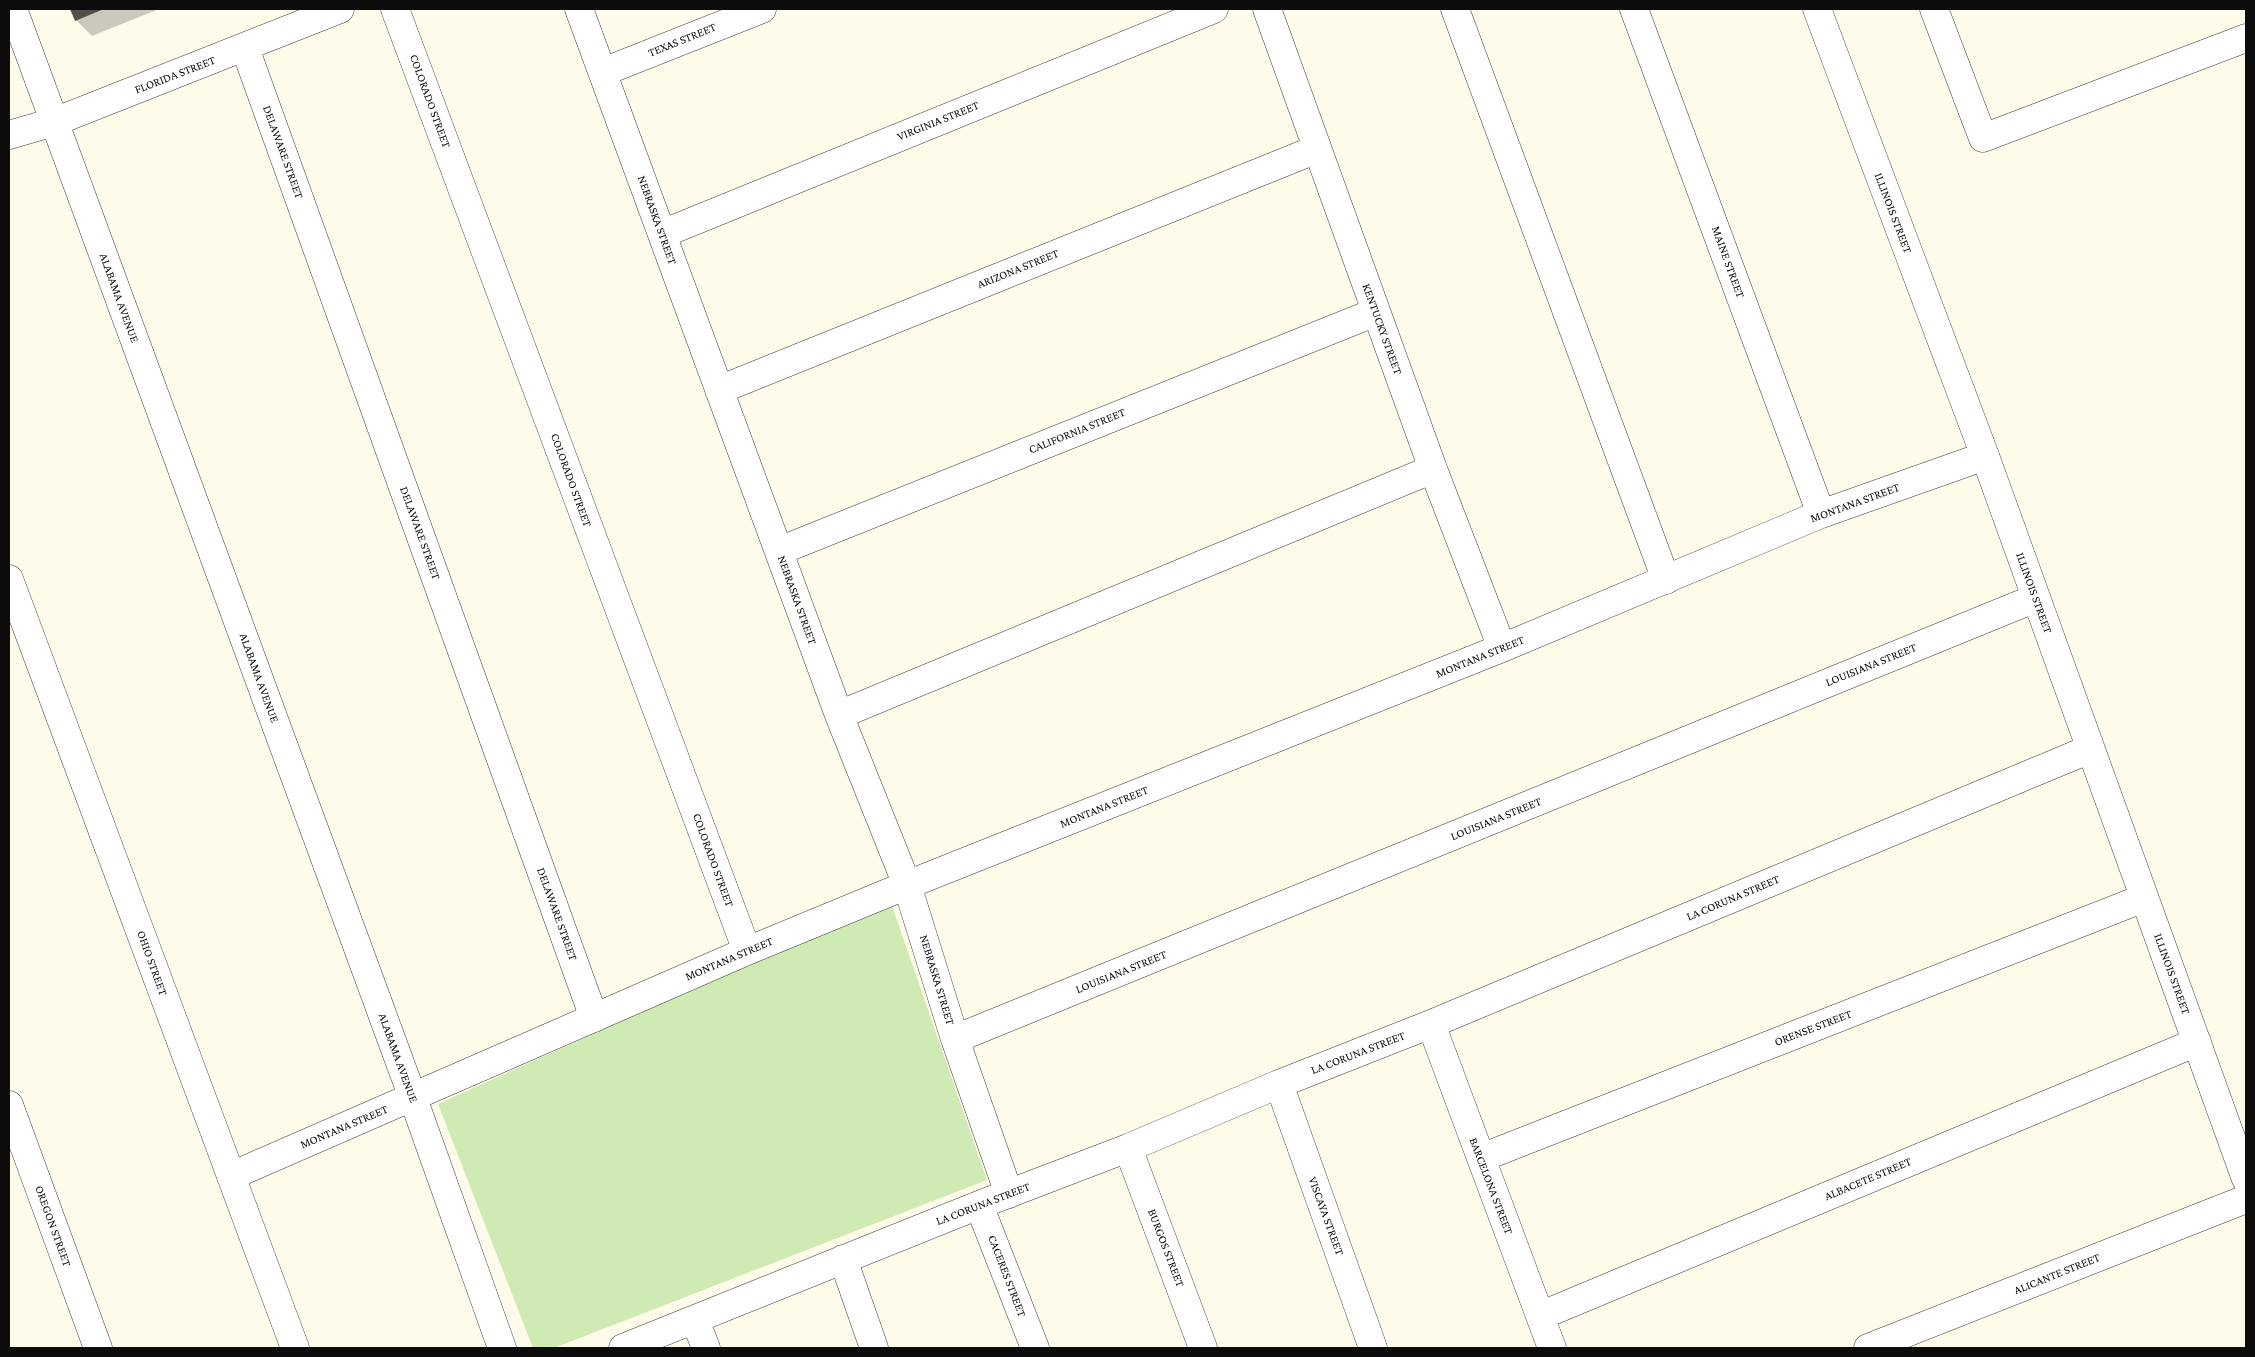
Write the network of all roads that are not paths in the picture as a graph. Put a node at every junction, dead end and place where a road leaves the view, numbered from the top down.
1 (13, 9) edge
2 (340, 9) edge
3 (396, 9) edge
4 (579, 9) edge
5 (762, 9) edge
6 (1214, 9) edge
7 (1267, 9) edge
8 (1454, 9) edge
9 (1634, 9) edge
10 (1817, 9) edge
11 (1934, 9) edge
12 (2246, 38) edge
13 (245, 48) junction
14 (603, 72) junction
15 (54, 122) junction
16 (9, 135) edge
17 (1317, 149) junction
18 (662, 234) junction
19 (1376, 312) junction
20 (719, 390) junction
21 (1984, 456) junction
22 (1433, 470) junction
23 (1821, 514) junction
24 (779, 551) junction
25 (9, 579) edge
26 (1666, 580) junction
27 (2036, 598) junction
28 (1502, 648) junction
29 (839, 716) junction
30 (2090, 749) junction
31 (907, 885) junction
32 (2144, 898) junction
33 (747, 951) junction
34 (594, 1018) junction
35 (1431, 1024) junction
36 (955, 1039) junction
37 (2197, 1042) junction
38 (1279, 1084) junction
39 (413, 1098) junction
40 (9, 1104) edge
41 (1128, 1148) junction
42 (1481, 1158) junction
43 (232, 1176) junction
44 (2246, 1179) edge
45 (1009, 1194) junction
46 (2246, 1199) edge
47 (979, 1205) junction
48 (842, 1260) junction
49 (1540, 1316) junction
50 (696, 1320) junction
51 (98, 1348) edge
52 (295, 1348) edge
53 (502, 1348) edge
54 (623, 1348) edge
55 (706, 1348) edge
56 (874, 1348) edge
57 (1035, 1348) edge
58 (1203, 1348) edge
59 (1373, 1348) edge
60 (1552, 1348) edge
61 (1868, 1348) edge

1 - 15 street, ALABAMA AVENUE
2 - 13 street, FLORIDA STREET
3 - 33 street, COLORADO STREET
4 - 14 street, NEBRASKA STREET
5 - 14 street, TEXAS STREET
6 - 18 street, VIRGINIA STREET
7 - 17 street, KENTUCKY STREET
8 - 26 street
9 - 23 street, MAINE STREET
10 - 21 street, ILLINOIS STREET
11 - 12 street
13 - 15 street, FLORIDA STREET
13 - 34 street, DELAWARE STREET
14 - 18 street, NEBRASKA STREET
15 - 16 street, FLORIDA STREET
15 - 39 street, ALABAMA AVENUE
17 - 19 street, KENTUCKY STREET
17 - 20 street, ARIZONA STREET
18 - 20 street, NEBRASKA STREET
19 - 22 street, KENTUCKY STREET
19 - 24 street, CALIFORNIA STREET
20 - 24 street, NEBRASKA STREET
21 - 23 street, MONTANA STREET
21 - 27 street, ILLINOIS STREET
22 - 28 street, KENTUCKY STREET
22 - 29 street
23 - 26 street, MONTANA STREET
24 - 29 street, NEBRASKA STREET
25 - 43 street, OHIO STREET
26 - 28 street, MONTANA STREET
27 - 30 street, ILLINOIS STREET
27 - 36 street, LOUISIANA STREET
28 - 31 street, MONTANA STREET
29 - 31 street, NEBRASKA STREET
30 - 32 street, ILLINOIS STREET
30 - 35 street, LA CORUNA STREET
31 - 33 street, MONTANA STREET
31 - 36 street, NEBRASKA STREET
32 - 37 street, ILLINOIS STREET
32 - 42 street, ORENSE STREET
33 - 34 street, MONTANA STREET
34 - 39 street, MONTANA STREET
35 - 38 street, LA CORUNA STREET
35 - 42 street, BARCELONA STREET
36 - 45 street, NEBRASKA STREET
37 - 44 street, ILLINOIS STREET
37 - 49 street, ALBACETE STREET
38 - 41 street, LA CORUNA STREET
38 - 59 street, VISCAYA STREET
39 - 43 street, MONTANA STREET
39 - 53 street, ALABAMA AVENUE
40 - 51 street, OREGON STREET
41 - 45 street, LA CORUNA STREET
41 - 58 street, BURGOS STREET
42 - 49 street, BARCELONA STREET
43 - 52 street, OHIO STREET
45 - 47 street, LA CORUNA STREET
46 - 61 street, ALICANTE STREET
47 - 48 street, LA CORUNA STREET
47 - 57 street, CACERES STREET
48 - 50 street, LA CORUNA STREET
48 - 56 street
49 - 60 street, BARCELONA STREET
50 - 54 street, LA CORUNA STREET
50 - 55 street

